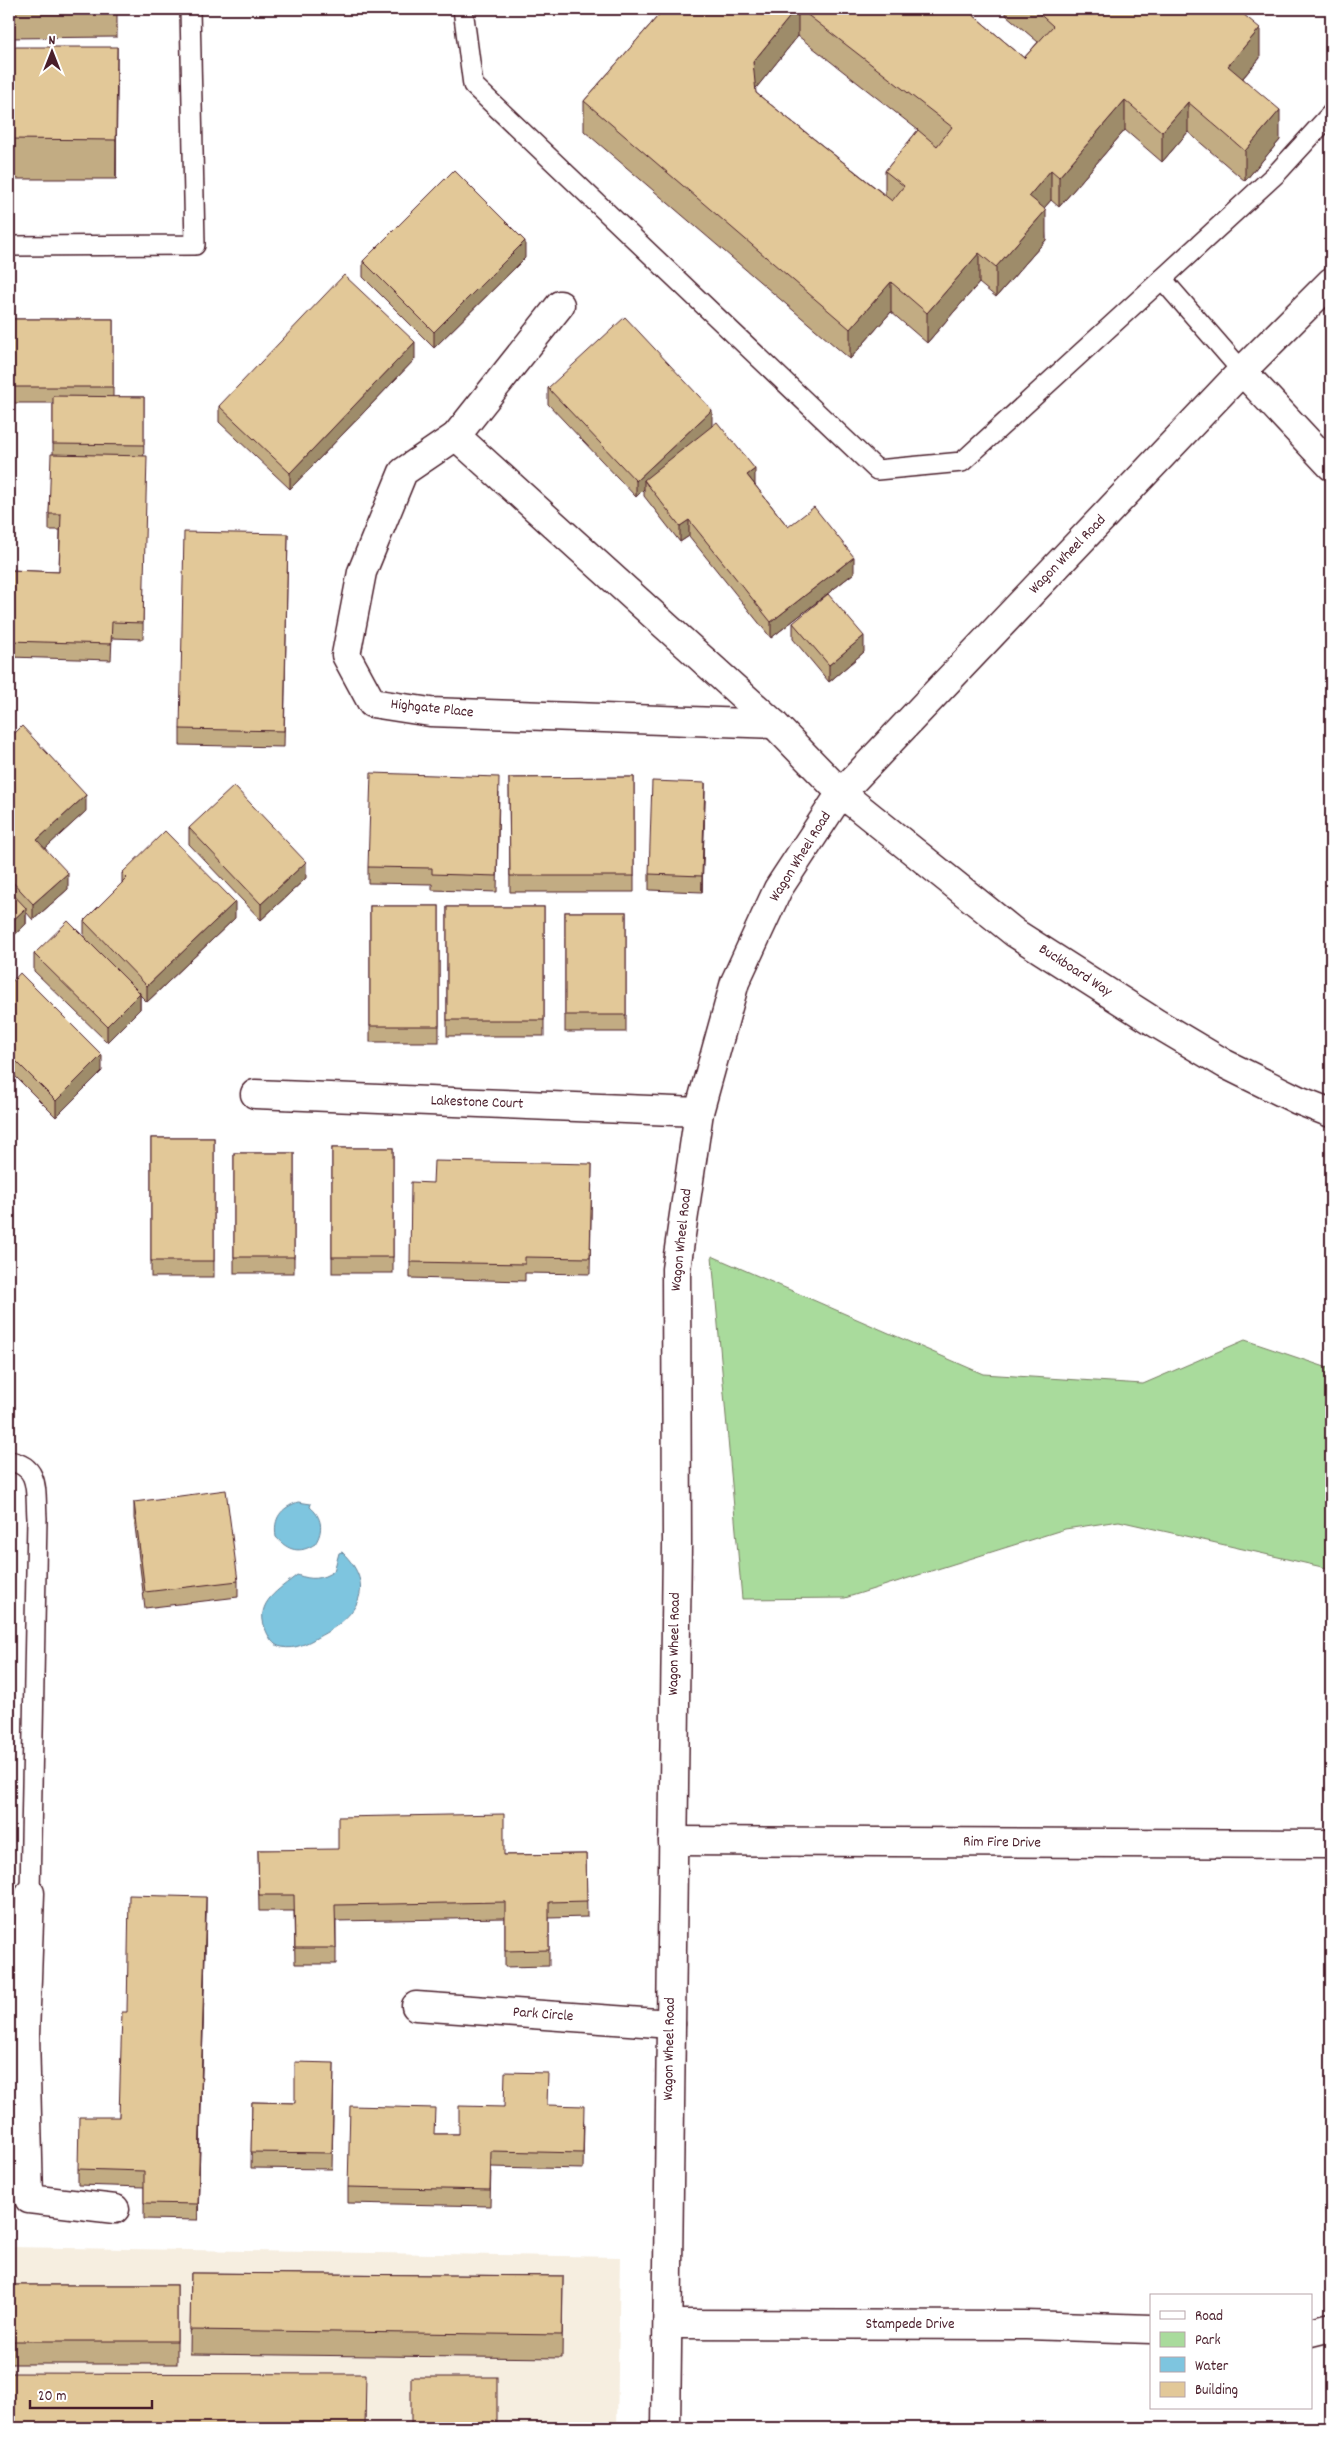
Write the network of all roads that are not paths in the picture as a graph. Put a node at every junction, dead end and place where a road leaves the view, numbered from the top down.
1 (190, 9) edge
2 (464, 9) edge
3 (1331, 114) edge
4 (9, 246) edge
5 (1162, 278) junction
6 (1331, 282) edge
7 (560, 305) dead end
8 (1242, 372) junction
9 (456, 436) junction
10 (1331, 466) edge
11 (774, 724) junction
12 (841, 793) junction
13 (255, 1094) dead end
14 (699, 1112) junction
15 (1331, 1112) edge
16 (9, 1461) edge
17 (673, 1841) junction
18 (1331, 1844) edge
19 (30, 1893) joint
20 (416, 2006) dead end
21 (670, 2024) junction
22 (17, 2036) edge
23 (115, 2209) dead end
24 (668, 2324) junction
25 (1331, 2327) edge
26 (1150, 2330) edge
27 (1312, 2332) edge
28 (666, 2428) edge

1 - 4 lane
2 - 5 lane
3 - 5 lane
5 - 8 lane
6 - 8 street, Wagon Wheel Road
7 - 9 street, Highgate Place
8 - 10 street
8 - 12 street, Wagon Wheel Road
9 - 11 street
9 - 11 street, Highgate Place
11 - 12 street
12 - 14 street, Wagon Wheel Road
12 - 15 street, Buckboard Way
13 - 14 street, Lakestone Court
14 - 17 street, Wagon Wheel Road
16 - 19 lane
17 - 18 street, Rim Fire Drive
17 - 21 street, Wagon Wheel Road
19 - 22 street
20 - 21 street, Park Circle
21 - 24 street, Wagon Wheel Road
22 - 23 street
24 - 26 street, Stampede Drive
24 - 28 street, Wagon Wheel Road
25 - 27 street

